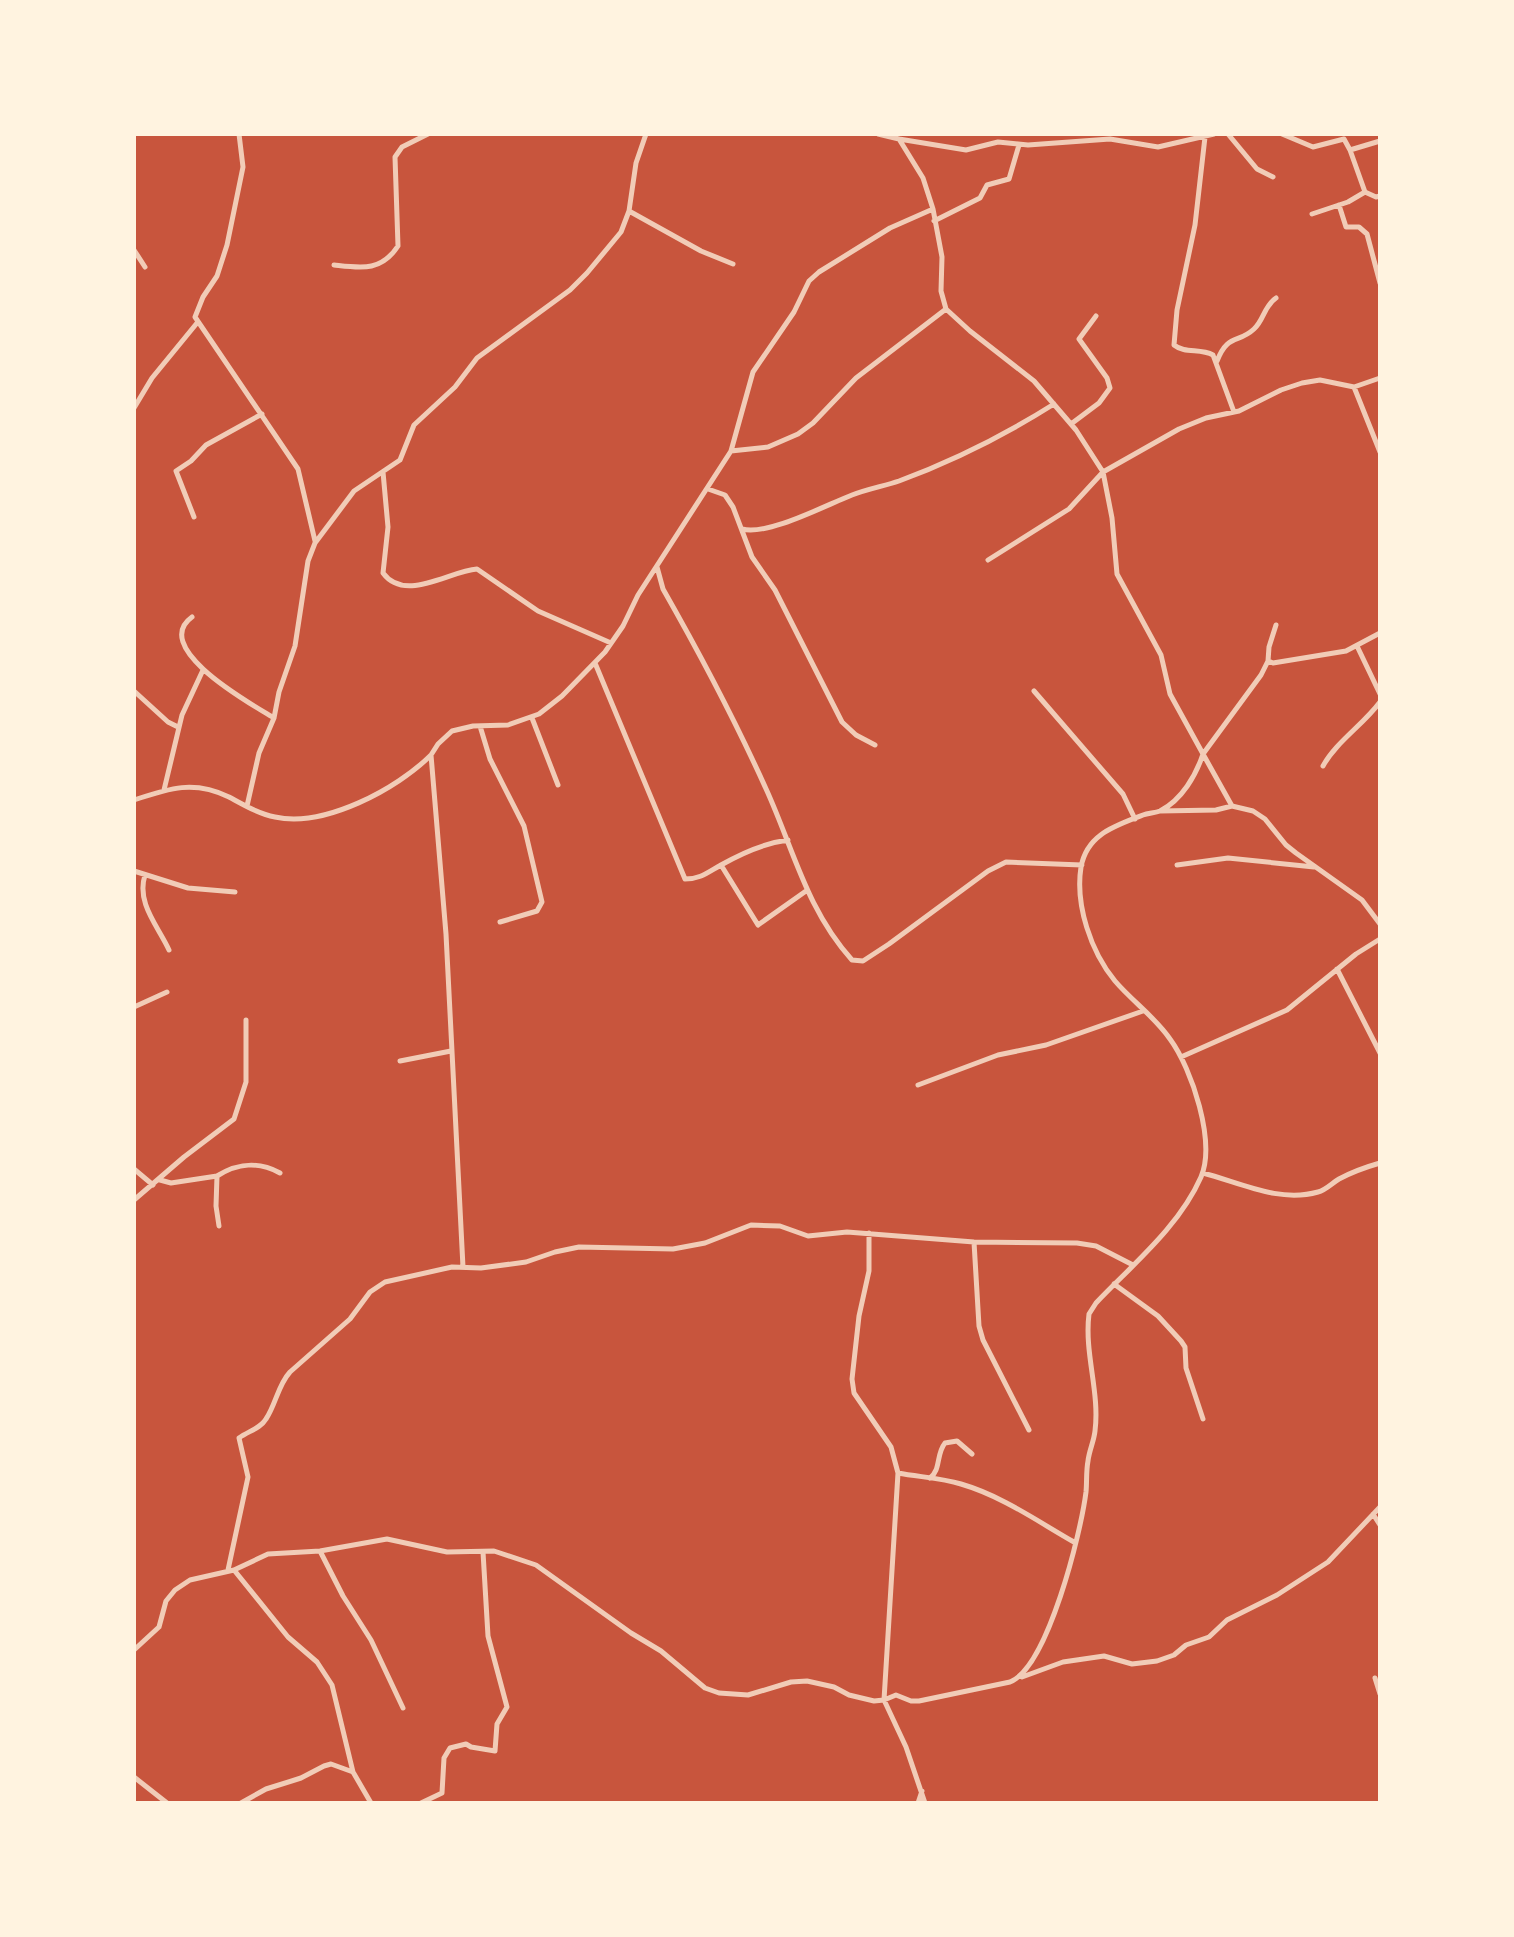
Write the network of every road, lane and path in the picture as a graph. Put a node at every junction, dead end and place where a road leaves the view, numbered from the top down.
1 (239, 134) edge
2 (428, 134) edge
3 (646, 134) edge
4 (879, 134) edge
5 (1060, 134) edge
6 (1214, 134) edge
7 (1228, 134) edge
8 (1282, 134) edge
9 (1205, 137) junction
10 (899, 139) junction
11 (1380, 141) edge
12 (1056, 143) junction
13 (1019, 145) junction
14 (1350, 150) junction
15 (1273, 177) dead end
16 (1365, 192) junction
17 (1380, 196) edge
18 (1339, 205) junction
19 (933, 209) junction
20 (629, 211) junction
21 (1312, 214) dead end
22 (934, 221) junction
23 (134, 250) edge
24 (733, 264) dead end
25 (334, 265) dead end
26 (145, 267) dead end
27 (1380, 283) edge
28 (1276, 298) dead end
29 (946, 309) junction
30 (1096, 316) dead end
31 (197, 323) junction
32 (1217, 362) junction
33 (1380, 378) edge
34 (1354, 387) junction
35 (1054, 404) junction
36 (134, 408) edge
37 (1234, 412) junction
38 (262, 414) junction
39 (1071, 424) junction
40 (731, 451) junction
41 (1380, 452) edge
42 (383, 472) junction
43 (1103, 472) junction
44 (708, 489) junction
45 (194, 517) dead end
46 (742, 529) junction
47 (315, 543) junction
48 (988, 560) dead end
49 (657, 567) junction
50 (192, 617) dead end
51 (1276, 625) dead end
52 (1380, 633) edge
53 (611, 643) junction
54 (1357, 646) junction
55 (1268, 661) junction
56 (595, 663) junction
57 (203, 670) junction
58 (134, 691) edge
59 (1034, 691) dead end
60 (1380, 694) edge
61 (1380, 702) edge
62 (274, 718) junction
63 (532, 718) junction
64 (480, 726) junction
65 (178, 727) junction
66 (875, 745) dead end
67 (1203, 754) junction
68 (431, 755) junction
69 (1323, 766) dead end
70 (558, 785) dead end
71 (164, 790) junction
72 (134, 800) edge
73 (247, 806) junction
74 (1232, 806) junction
75 (1160, 811) junction
76 (1135, 819) junction
77 (788, 840) junction
78 (721, 865) junction
79 (1082, 865) junction
80 (1177, 865) dead end
81 (1315, 867) junction
82 (134, 871) edge
83 (145, 875) junction
84 (806, 891) junction
85 (235, 892) dead end
86 (500, 922) dead end
87 (1380, 924) edge
88 (1380, 939) edge
89 (169, 950) dead end
90 (1337, 969) junction
91 (167, 992) dead end
92 (134, 1007) edge
93 (1143, 1011) junction
94 (246, 1020) dead end
95 (451, 1051) junction
96 (1380, 1053) edge
97 (1181, 1057) junction
98 (400, 1061) dead end
99 (918, 1085) dead end
100 (1380, 1163) edge
101 (134, 1169) edge
102 (280, 1173) dead end
103 (1203, 1173) junction
104 (217, 1176) junction
105 (159, 1179) junction
106 (153, 1185) junction
107 (134, 1200) edge
108 (219, 1226) dead end
109 (869, 1233) junction
110 (974, 1242) junction
111 (1133, 1265) junction
112 (463, 1267) junction
113 (1114, 1284) junction
114 (1203, 1419) dead end
115 (1029, 1430) dead end
116 (972, 1454) dead end
117 (898, 1473) junction
118 (929, 1479) junction
119 (1380, 1507) edge
120 (1373, 1514) junction
121 (1380, 1525) edge
122 (1074, 1542) junction
123 (320, 1551) junction
124 (482, 1551) junction
125 (231, 1570) junction
126 (134, 1650) edge
127 (1020, 1678) junction
128 (1375, 1678) dead end
129 (1380, 1694) edge
130 (884, 1700) junction
131 (403, 1708) dead end
132 (353, 1772) junction
133 (134, 1777) edge
134 (922, 1790) junction
135 (167, 1803) edge
136 (241, 1803) edge
137 (371, 1803) edge
138 (421, 1803) edge
139 (918, 1803) edge
140 (925, 1803) edge

1 - 31 street
2 - 25 street
3 - 20 street
4 - 10 street
5 - 12 street
6 - 9 street
7 - 15 street
8 - 14 street
9 - 12 street
9 - 32 street
10 - 13 street
10 - 19 street
11 - 14 street
12 - 13 street
13 - 22 street
14 - 16 street
16 - 17 street
16 - 18 street
18 - 21 street
18 - 27 street
19 - 22 street
19 - 40 street
20 - 24 street
20 - 42 street
22 - 29 street
23 - 26 street
28 - 32 street
29 - 35 street
29 - 40 street
30 - 39 street
31 - 36 street
31 - 38 street
32 - 37 street
33 - 34 street
34 - 37 street
34 - 41 street
35 - 39 street
35 - 46 street
37 - 43 street
38 - 45 street
38 - 47 street
39 - 43 street
40 - 44 street
42 - 47 street
42 - 53 street
43 - 48 street
43 - 67 street
44 - 46 street
44 - 49 street
46 - 66 street
47 - 62 street
49 - 53 street
49 - 77 street
50 - 57 street
51 - 55 street
52 - 54 street
53 - 56 street
54 - 55 street
54 - 60 street
55 - 67 street
56 - 63 street
56 - 78 street
57 - 62 street
57 - 65 street
58 - 65 street
59 - 76 street
61 - 69 street
62 - 73 street
63 - 64 street
63 - 70 street
64 - 68 street
64 - 86 street
65 - 71 street
67 - 74 street
67 - 75 street
68 - 73 street
68 - 95 street
71 - 72 street
71 - 73 street
74 - 75 street
74 - 81 street
75 - 76 street
76 - 79 street
77 - 78 street
77 - 84 street
78 - 84 street
79 - 84 street
79 - 93 street
80 - 81 street
81 - 87 street
82 - 83 street
83 - 85 street
83 - 89 street
88 - 90 street
90 - 96 street
90 - 97 street
91 - 92 street
93 - 97 street
93 - 99 street
94 - 105 street
95 - 98 street
95 - 112 street
97 - 103 street
100 - 103 street
101 - 106 street
102 - 104 street
103 - 111 street
104 - 105 street
104 - 108 street
105 - 106 street
106 - 107 street
109 - 110 street
109 - 112 street
109 - 117 street
110 - 111 street
110 - 115 street
111 - 113 street
112 - 125 street
113 - 114 street
113 - 122 street
116 - 118 street
117 - 118 street
117 - 130 street
118 - 122 street
119 - 120 street
120 - 121 street
120 - 127 street
122 - 127 street
123 - 124 street
123 - 125 street
123 - 131 street
124 - 130 street
124 - 138 street
125 - 126 street
125 - 132 street
127 - 130 street
128 - 129 street
130 - 134 street
132 - 136 street
132 - 137 street
133 - 135 street
134 - 139 street
134 - 140 street

